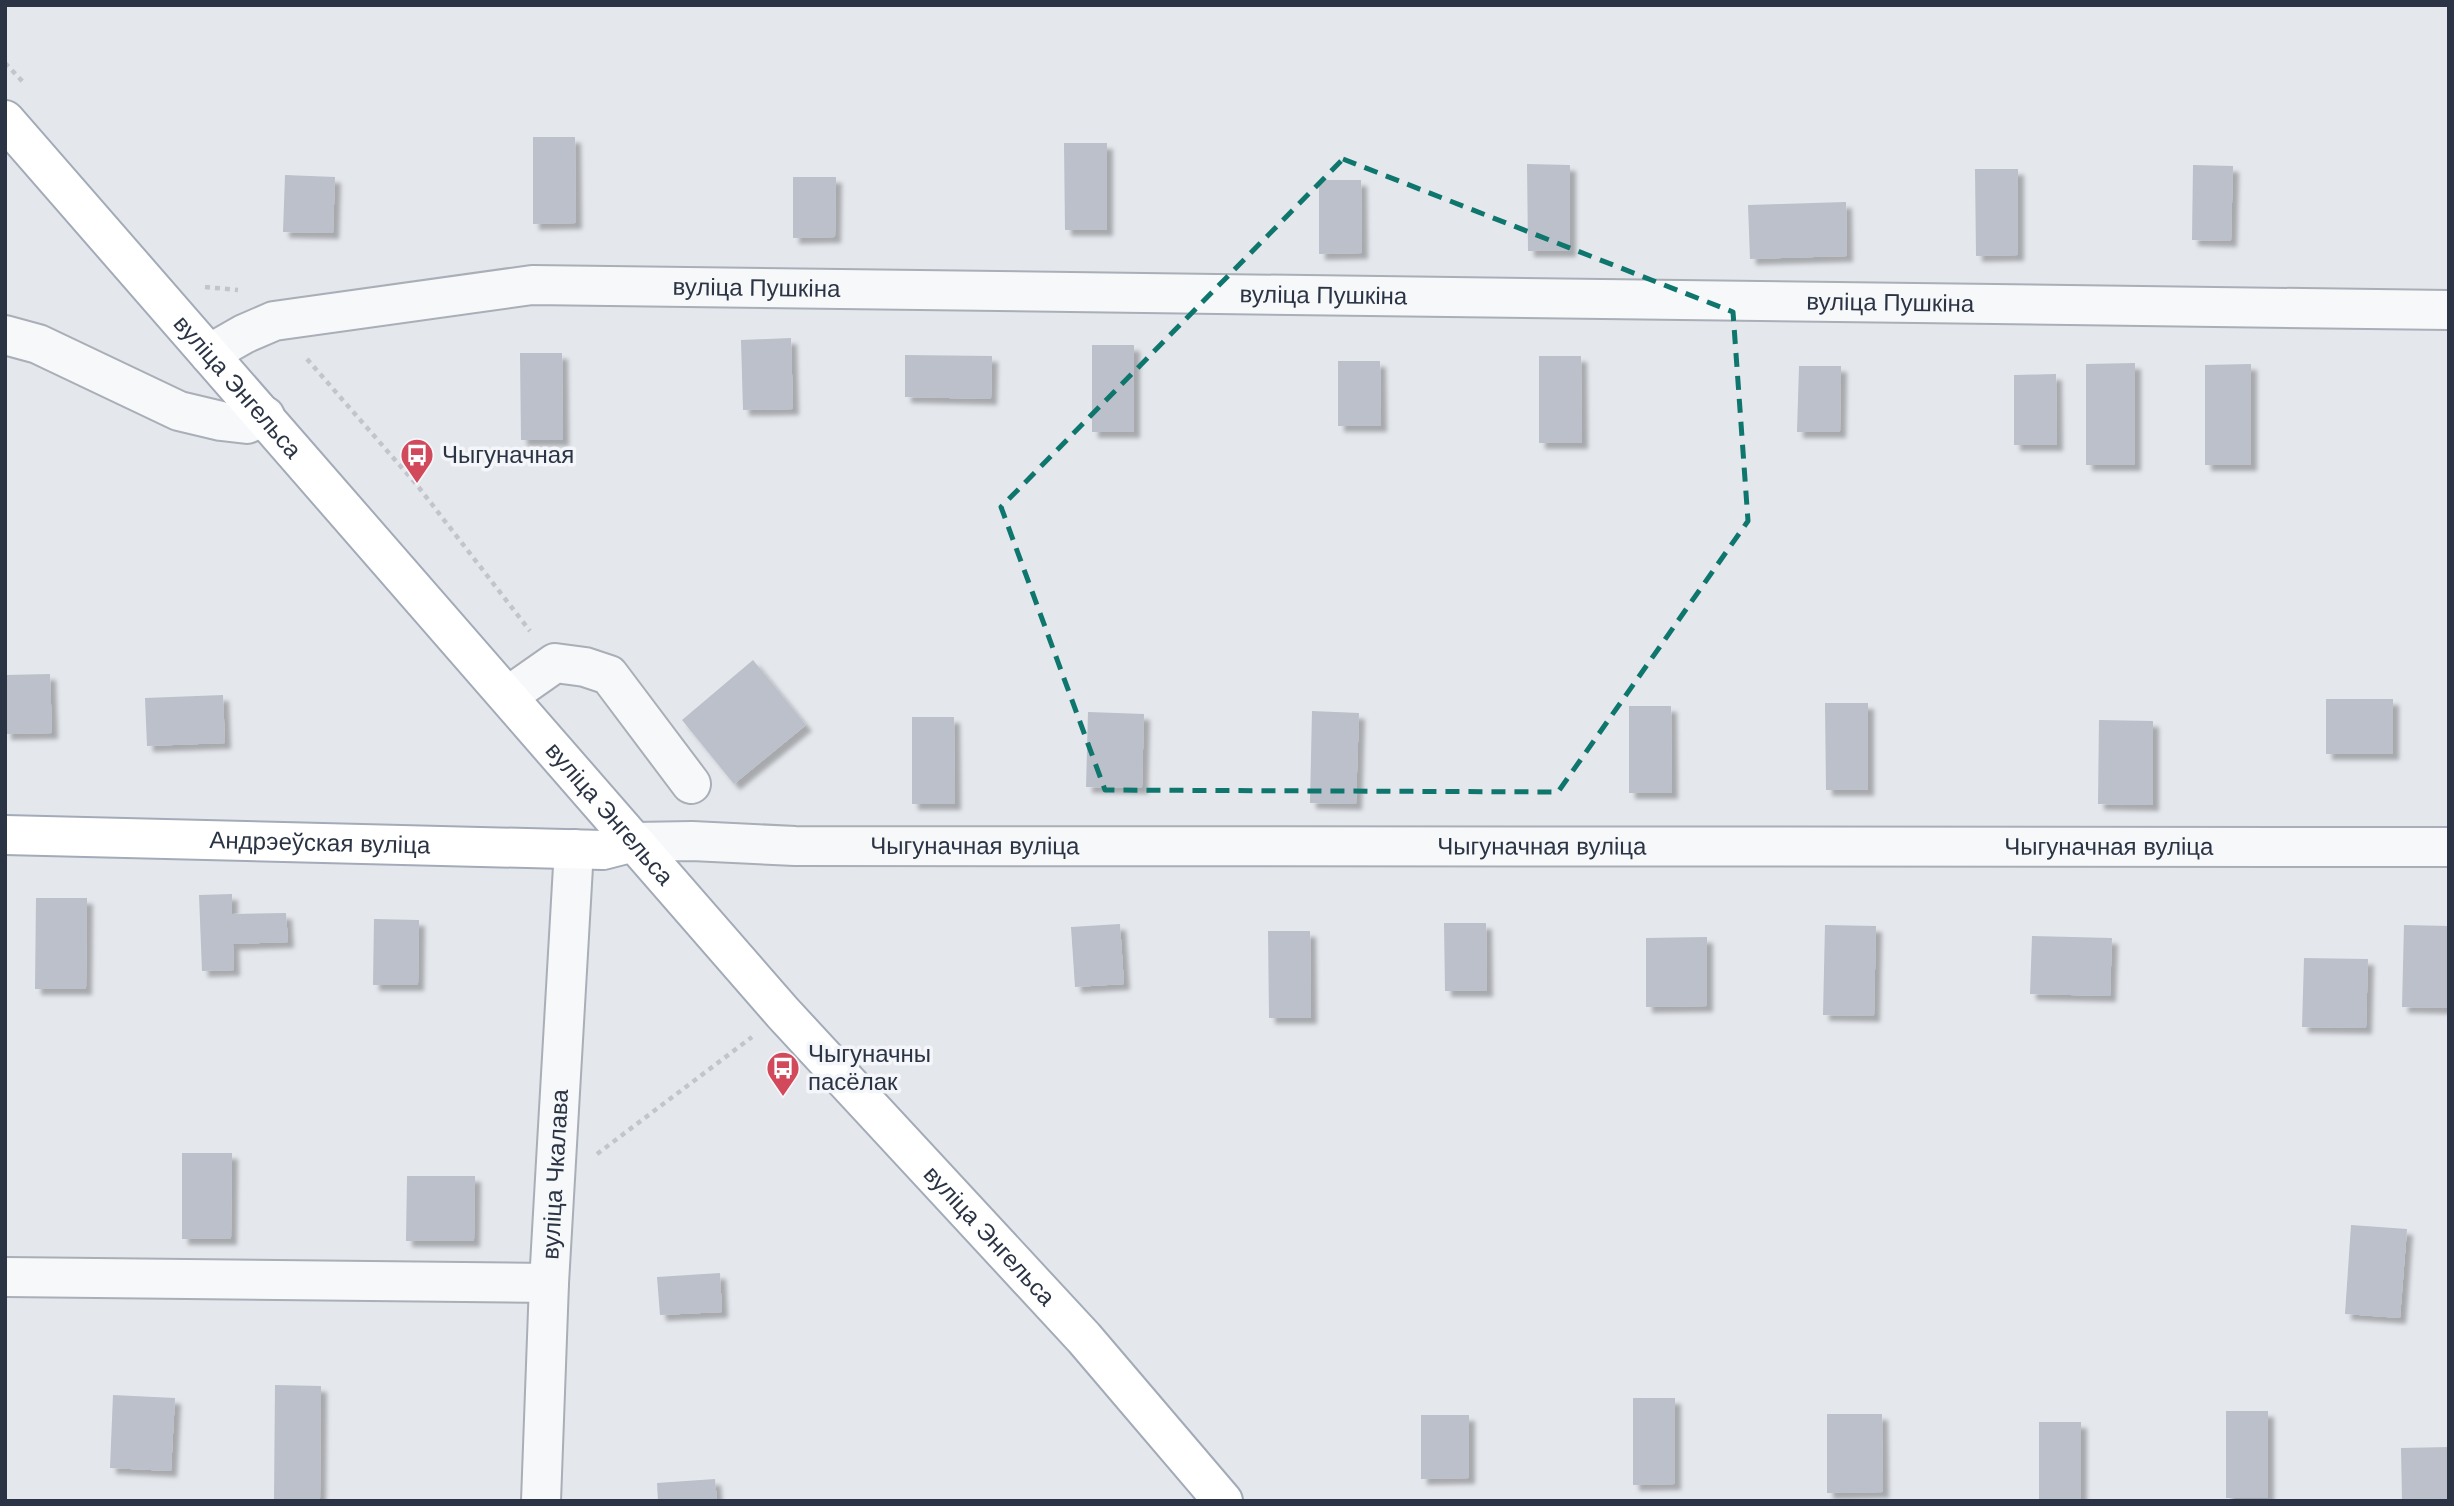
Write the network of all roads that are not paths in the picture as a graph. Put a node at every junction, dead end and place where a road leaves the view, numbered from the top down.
1 (5, 120) edge
2 (2449, 310) edge
3 (5, 335) edge
4 (209, 354) junction
5 (265, 416) junction
6 (508, 696) junction
7 (691, 784) dead end
8 (5, 835) edge
9 (634, 842) junction
10 (2449, 847) edge
11 (574, 849) junction
12 (5, 1277) edge
13 (549, 1283) junction
14 (541, 1501) edge
15 (1223, 1501) edge

1 - 4 main road, вуліца Энгельса
2 - 4 street, вуліца Пушкіна
3 - 5 street
4 - 5 main road, вуліца Энгельса
5 - 6 main road, вуліца Энгельса
6 - 7 street
6 - 9 main road, вуліца Энгельса
8 - 11 main road, Андрэеўская вуліца
9 - 10 street, Чыгуначная вуліца
9 - 11 main road, Андрэеўская вуліца
9 - 15 main road, вуліца Энгельса
11 - 13 street, вуліца Чкалава
12 - 13 street
13 - 14 street, вуліца Чкалава

